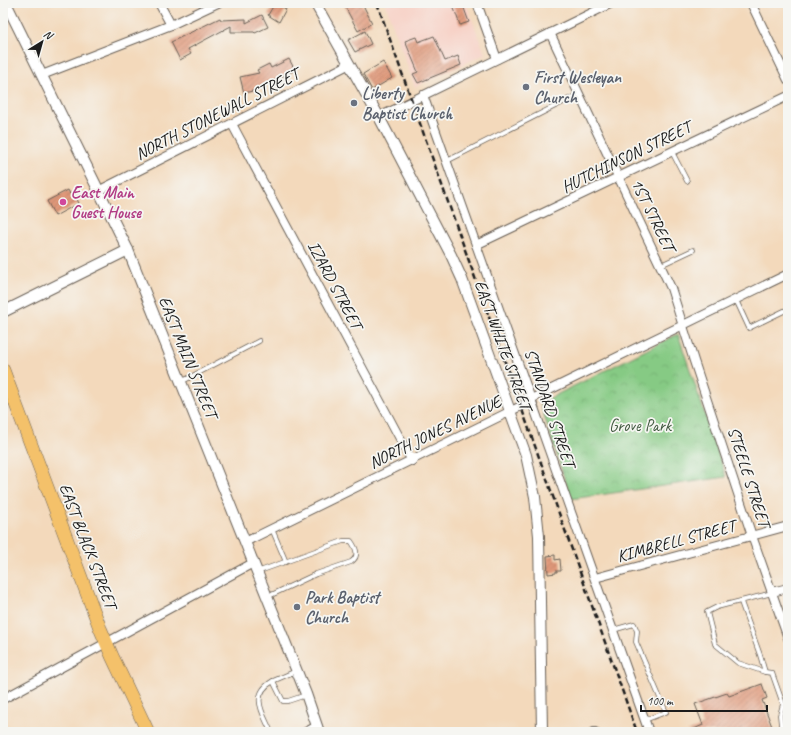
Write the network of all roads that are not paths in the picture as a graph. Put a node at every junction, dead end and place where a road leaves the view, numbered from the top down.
1 (6, 3) edge
2 (159, 3) edge
3 (218, 3) edge
4 (315, 3) edge
5 (477, 3) edge
6 (612, 3) edge
7 (751, 3) edge
8 (171, 25) junction
9 (550, 33) junction
10 (497, 59) junction
11 (348, 65) junction
12 (42, 75) junction
13 (788, 80) edge
14 (578, 94) junction
15 (423, 95) junction
16 (788, 96) edge
17 (379, 117) junction
18 (232, 124) junction
19 (672, 151) junction
20 (448, 161) junction
21 (619, 177) junction
22 (687, 181) dead end
23 (100, 190) junction
24 (476, 245) junction
25 (128, 250) junction
26 (693, 250) dead end
27 (661, 265) junction
28 (788, 274) edge
29 (736, 299) junction
30 (788, 309) edge
31 (3, 312) edge
32 (683, 325) junction
33 (258, 341) dead end
34 (3, 370) edge
35 (181, 383) junction
36 (531, 399) junction
37 (510, 411) junction
38 (412, 461) junction
39 (788, 526) edge
40 (272, 529) junction
41 (752, 536) junction
42 (244, 542) junction
43 (286, 562) junction
44 (255, 568) junction
45 (595, 578) junction
46 (788, 588) edge
47 (772, 592) junction
48 (267, 597) junction
49 (741, 602) junction
50 (613, 630) junction
51 (788, 638) edge
52 (106, 643) junction
53 (296, 670) junction
54 (765, 672) junction
55 (273, 681) junction
56 (306, 694) junction
57 (3, 699) edge
58 (645, 720) junction
59 (318, 729) edge
60 (148, 732) edge
61 (271, 732) edge
62 (306, 732) edge
63 (542, 732) edge
64 (649, 732) edge
65 (783, 732) edge

1 - 12 street, EAST MAIN STREET
2 - 8 street
3 - 8 street
4 - 11 street, EAST WHITE STREET
5 - 10 street
6 - 9 street
7 - 13 street
8 - 12 street
9 - 10 street
9 - 14 street, 1ST STREET
10 - 15 street
11 - 17 street, EAST WHITE STREET
11 - 18 street, NORTH STONEWALL STREET
12 - 23 street, EAST MAIN STREET
14 - 20 lane
14 - 21 street, 1ST STREET
15 - 17 street
15 - 20 street, STANDARD STREET
16 - 19 street, HUTCHINSON STREET
17 - 37 street, EAST WHITE STREET
18 - 23 street, NORTH STONEWALL STREET
18 - 38 street, IZARD STREET
19 - 21 street, HUTCHINSON STREET
19 - 22 lane
20 - 24 street, STANDARD STREET
21 - 24 street, HUTCHINSON STREET
21 - 27 street, 1ST STREET
23 - 25 street, EAST MAIN STREET
24 - 36 street, STANDARD STREET
25 - 31 street
25 - 35 street, EAST MAIN STREET
26 - 27 lane
27 - 32 street, 1ST STREET
28 - 29 street, NORTH JONES AVENUE
29 - 30 lane
29 - 32 street, NORTH JONES AVENUE
32 - 36 street, NORTH JONES AVENUE
32 - 41 street, STEELE STREET
33 - 35 lane
34 - 52 main road, EAST BLACK STREET
35 - 42 street, EAST MAIN STREET
36 - 37 street, NORTH JONES AVENUE
36 - 45 street, STANDARD STREET
37 - 38 street, NORTH JONES AVENUE
37 - 63 street, EAST WHITE STREET
38 - 40 street, NORTH JONES AVENUE
39 - 41 street, KIMBRELL STREET
40 - 42 street, NORTH JONES AVENUE
40 - 43 lane
41 - 45 street, KIMBRELL STREET
41 - 47 street, STEELE STREET
42 - 44 street, EAST MAIN STREET
43 - 44 lane
43 - 48 lane
44 - 48 street, EAST MAIN STREET
44 - 52 street
45 - 50 street, STANDARD STREET
46 - 47 street
47 - 49 lane
47 - 51 street, STEELE STREET
48 - 53 street, EAST MAIN STREET
49 - 54 lane
49 - 54 lane
50 - 58 street, STANDARD STREET
50 - 58 lane
52 - 57 street
52 - 60 main road, EAST BLACK STREET
53 - 55 lane
53 - 56 street, EAST MAIN STREET
54 - 65 lane
55 - 56 lane
55 - 61 lane
56 - 59 street, EAST MAIN STREET
58 - 64 street, STANDARD STREET
59 - 62 street

